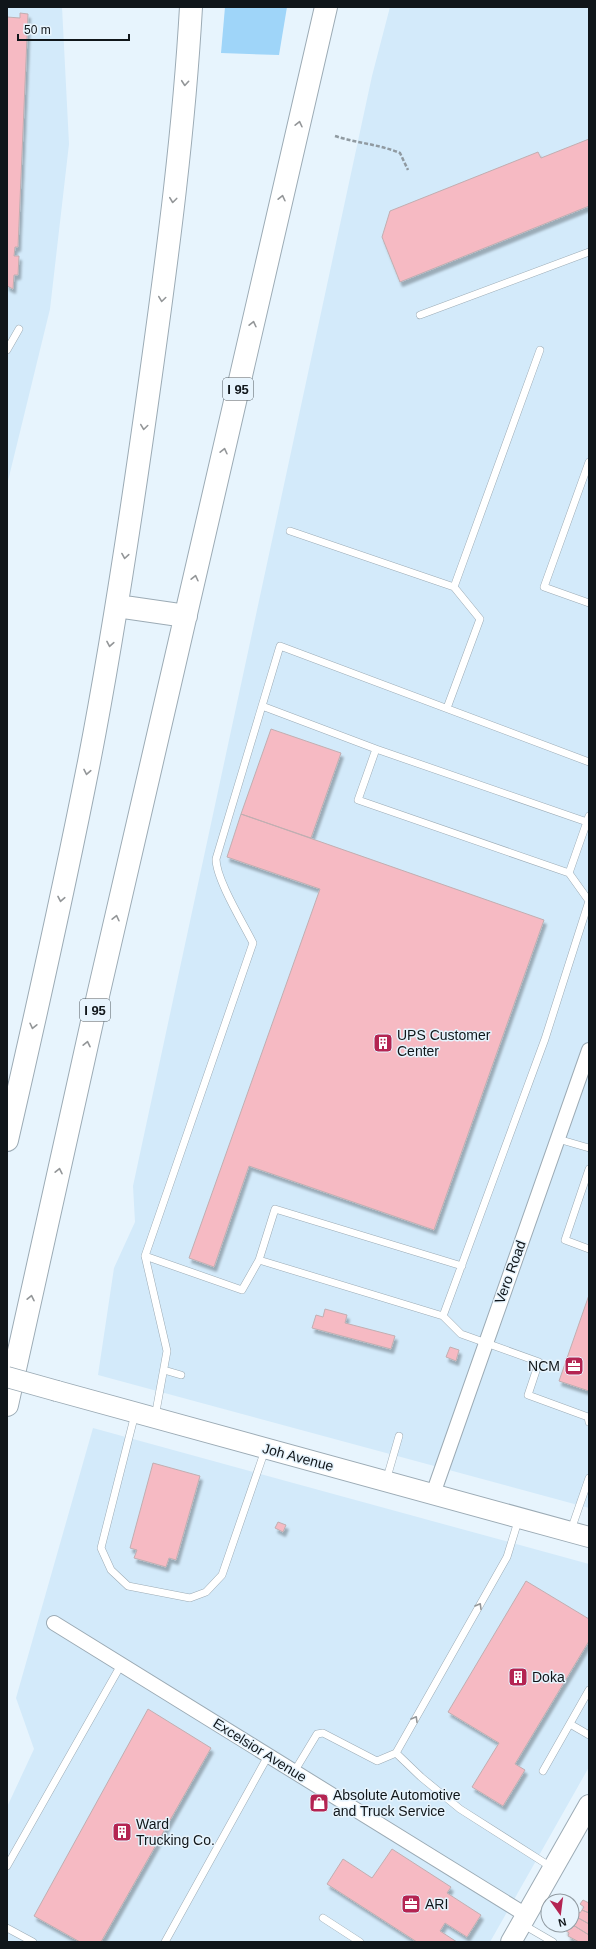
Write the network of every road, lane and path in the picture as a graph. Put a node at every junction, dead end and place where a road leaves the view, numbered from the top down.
1 (191, 7) edge
2 (326, 7) edge
3 (330, 7) edge
4 (316, 46) junction
5 (335, 136) dead end
6 (408, 170) dead end
7 (589, 252) edge
8 (420, 315) dead end
9 (19, 329) dead end
10 (7, 350) edge
11 (540, 350) dead end
12 (589, 462) edge
13 (290, 531) dead end
14 (454, 587) junction
15 (589, 603) edge
16 (117, 606) junction
17 (186, 616) junction
18 (262, 706) junction
19 (447, 708) junction
20 (376, 749) junction
21 (589, 762) edge
22 (588, 819) edge
23 (569, 873) junction
24 (589, 1050) edge
25 (558, 1139) junction
26 (7, 1140) edge
27 (589, 1148) edge
28 (589, 1169) edge
29 (589, 1249) edge
30 (145, 1256) junction
31 (259, 1260) junction
32 (462, 1266) junction
33 (443, 1316) junction
34 (24, 1332) junction
35 (485, 1343) junction
36 (164, 1370) junction
37 (181, 1375) dead end
38 (7, 1377) edge
39 (7, 1404) edge
40 (135, 1412) junction
41 (155, 1417) junction
42 (7, 1422) edge
43 (589, 1422) edge
44 (399, 1436) dead end
45 (266, 1448) junction
46 (589, 1478) edge
47 (386, 1481) junction
48 (433, 1494) junction
49 (519, 1518) junction
50 (580, 1534) edge
51 (54, 1623) dead end
52 (121, 1664) junction
53 (589, 1690) edge
54 (570, 1724) junction
55 (589, 1735) edge
56 (396, 1753) junction
57 (268, 1756) junction
58 (543, 1771) dead end
59 (294, 1772) junction
60 (589, 1805) edge
61 (7, 1866) edge
62 (553, 1868) junction
63 (322, 1918) dead end
64 (524, 1919) junction
65 (7, 1928) edge
66 (32, 1942) edge
67 (165, 1942) edge
68 (360, 1942) edge
69 (511, 1942) edge
70 (553, 1942) edge

1 -> 16 highway
2 - 4 highway, I 95
3 - 4 highway
17 -> 4 highway, I 95
5 - 6 path
7 - 8 lane
9 - 10 lane
11 - 14 lane
12 - 15 lane
13 - 14 lane
14 - 19 lane
16 - 17 highway
16 -> 26 highway
34 -> 17 highway, I 95
18 - 19 lane
18 - 20 lane
18 - 30 lane
19 - 21 lane
20 - 22 lane
20 - 23 lane
22 - 23 lane
23 - 32 lane
24 - 25 street, Vero Road
25 - 27 lane
25 - 35 street, Vero Road
28 - 29 lane
30 - 31 lane
30 - 36 lane
31 - 32 lane
31 - 33 lane
32 - 33 lane
33 - 35 lane
34 - 39 highway, I 95
34 - 42 highway
35 - 43 lane
35 - 48 street, Vero Road
36 - 37 lane
36 - 41 lane
38 - 40 street, Joh Avenue, bridge
40 - 41 street, Joh Avenue
40 - 45 lane
41 - 45 street, Joh Avenue
44 - 47 lane
45 - 47 street, Joh Avenue
46 - 50 lane
47 - 48 street, Joh Avenue
48 - 49 street, Joh Avenue
49 - 50 street, Joh Avenue
56 -> 49 lane
51 - 52 street, Excelsior Avenue
52 - 57 street, Excelsior Avenue
52 - 61 lane
53 - 54 lane
54 - 55 lane
54 - 58 lane
56 - 59 lane
56 - 62 lane
57 - 59 street, Excelsior Avenue
57 - 67 lane
59 - 64 street, Excelsior Avenue
60 - 62 street
62 - 64 street
63 - 68 lane
64 - 69 street
64 - 70 lane
65 - 66 lane

